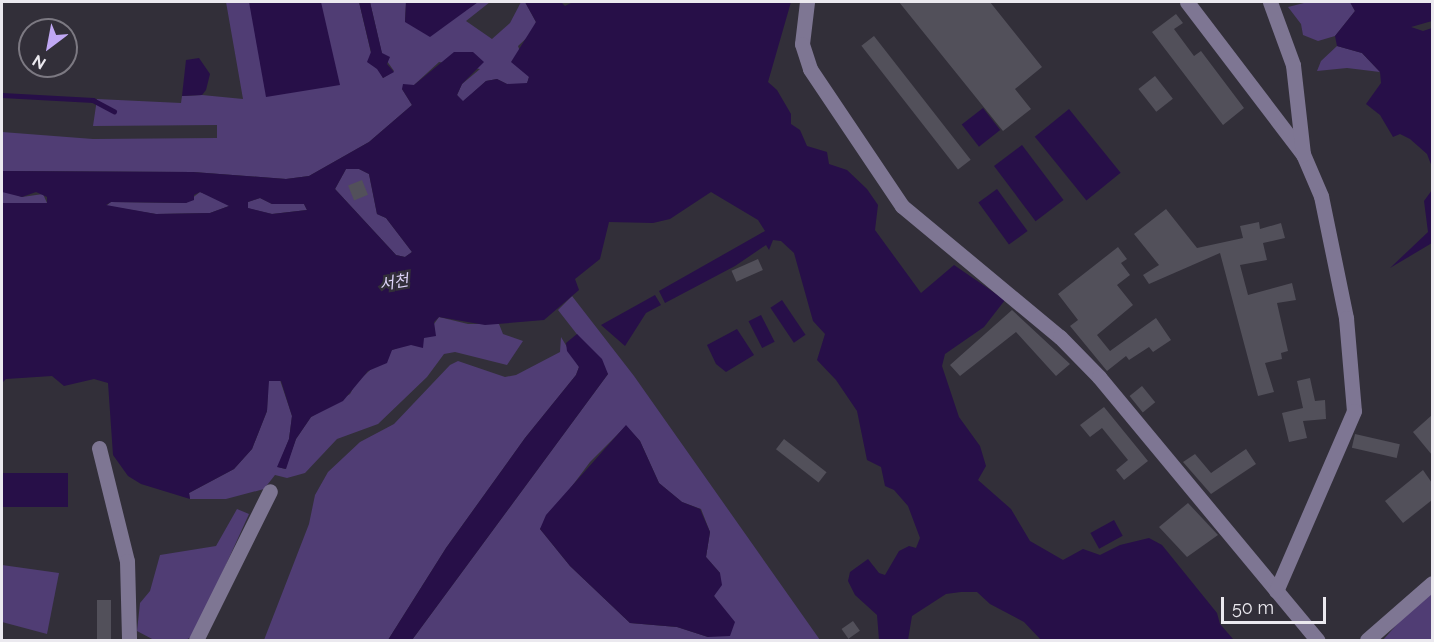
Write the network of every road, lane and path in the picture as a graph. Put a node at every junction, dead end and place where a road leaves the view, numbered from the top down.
1 (807, 2) edge
2 (1187, 2) edge
3 (1270, 2) edge
4 (1303, 154) junction
5 (99, 448) dead end
6 (270, 491) dead end
7 (1432, 583) edge
8 (1276, 591) junction
9 (129, 640) edge
10 (196, 640) edge
11 (1317, 640) edge
12 (1367, 640) edge

1 - 8 street
2 - 4 street
3 - 4 street
4 - 8 street
5 - 9 street
6 - 10 street
7 - 12 street
8 - 11 street

